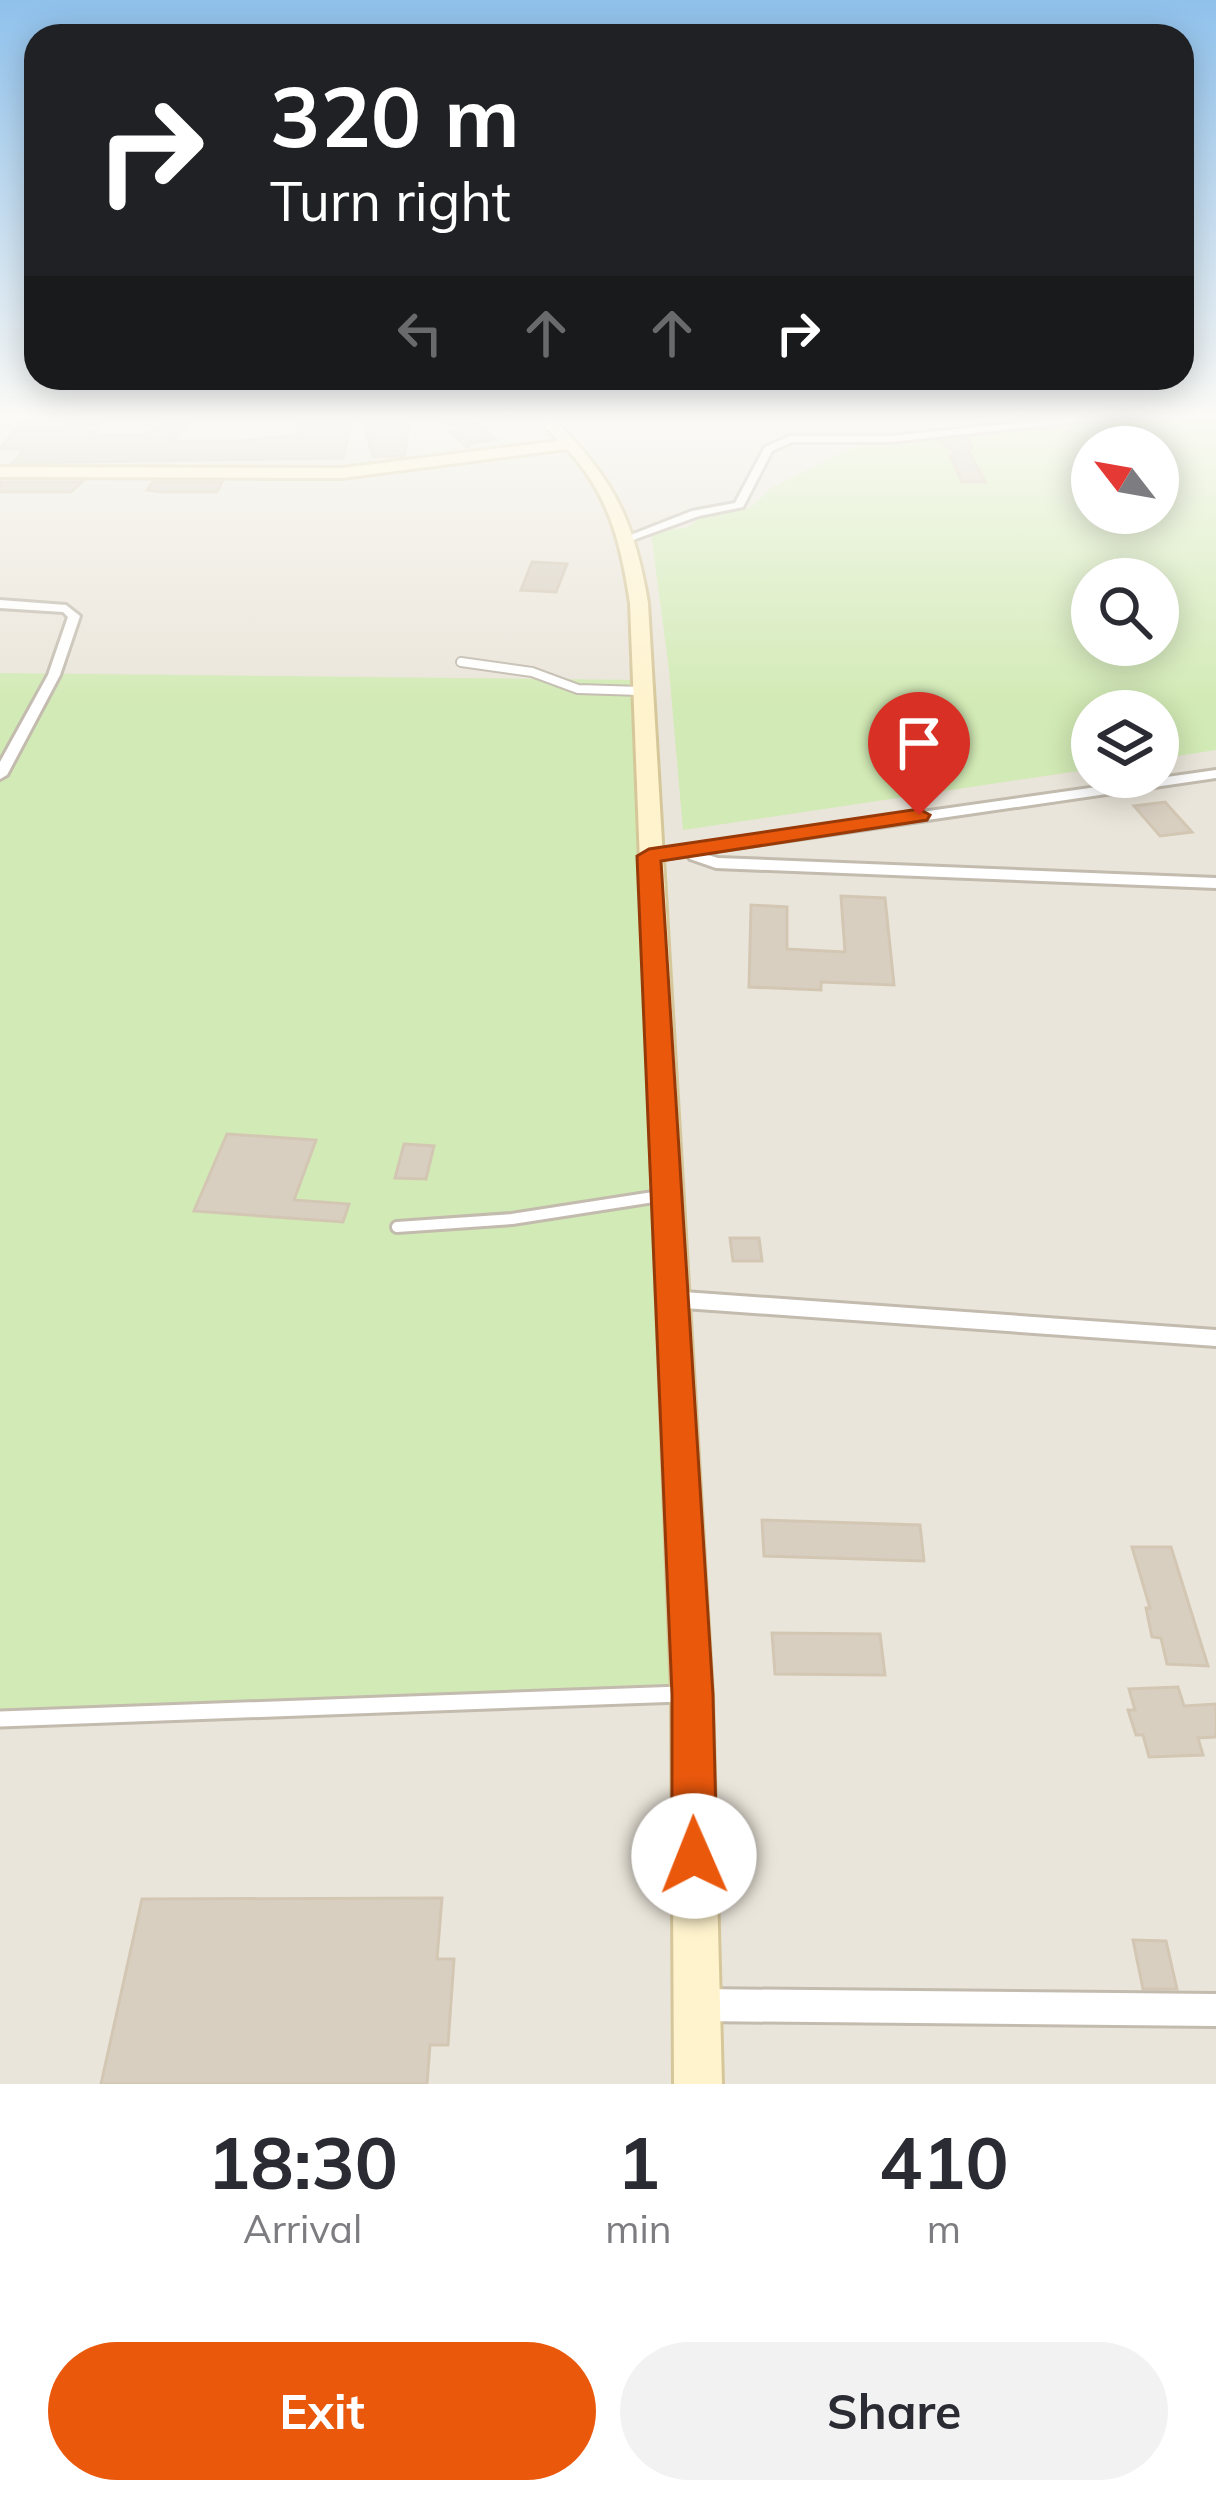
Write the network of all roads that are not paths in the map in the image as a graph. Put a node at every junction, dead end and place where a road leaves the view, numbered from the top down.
1 (619, 512) edge
2 (700, 512) edge
3 (629, 538) junction
4 (0, 604) edge
5 (461, 662) dead end
6 (646, 691) junction
7 (0, 775) edge
8 (1216, 775) edge
9 (689, 854) junction
10 (649, 856) junction
11 (1216, 883) edge
12 (668, 1194) junction
13 (397, 1227) dead end
14 (670, 1299) junction
15 (1216, 1338) edge
16 (692, 1695) junction
17 (0, 1719) edge
18 (694, 2005) junction
19 (1216, 2010) edge
20 (698, 2084) edge

1 - 3 main road
2 - 3 street
3 - 6 main road
4 - 7 street
5 - 6 lane
6 - 10 main road
8 - 9 street
9 - 10 street
9 - 11 street
10 - 12 main road
12 - 13 lane
12 - 14 main road
14 - 15 street
14 - 16 main road
16 - 17 lane
16 - 18 main road
18 - 19 street
18 - 20 main road

